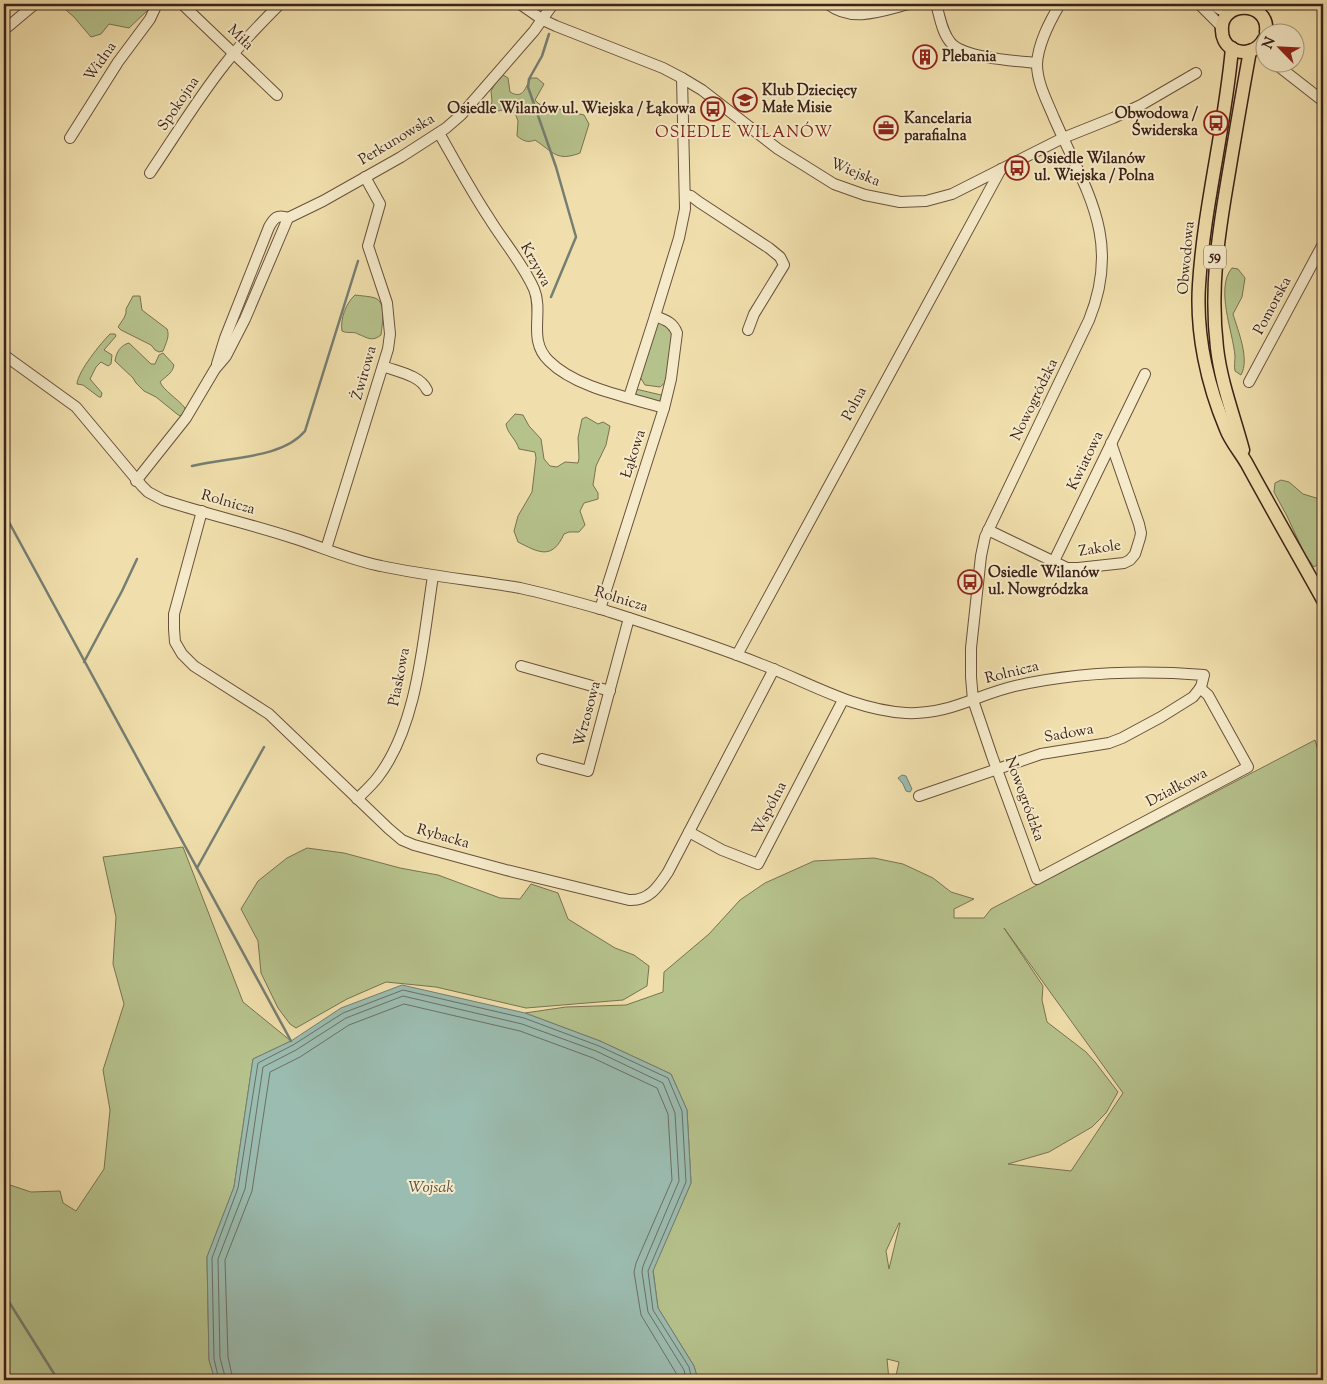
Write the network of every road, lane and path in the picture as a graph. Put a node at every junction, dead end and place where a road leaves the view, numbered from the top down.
1 (34, 4) edge
2 (157, 4) edge
3 (182, 4) edge
4 (280, 4) edge
5 (520, 4) edge
6 (553, 4) edge
7 (828, 4) edge
8 (909, 4) edge
9 (936, 4) edge
10 (1060, 4) edge
11 (1199, 4) edge
12 (1211, 4) edge
13 (1241, 5) edge
14 (1256, 7) edge
15 (1228, 14) junction
16 (543, 20) junction
17 (1266, 22) edge
18 (1222, 27) junction
19 (4, 30) edge
20 (1232, 48) junction
21 (1254, 49) edge
22 (234, 54) junction
23 (1037, 63) junction
24 (1254, 63) edge
25 (1286, 72) edge
26 (1292, 72) edge
27 (1196, 73) dead end
28 (682, 78) junction
29 (1303, 85) junction
30 (277, 95) dead end
31 (1323, 101) edge
32 (439, 133) junction
33 (70, 138) dead end
34 (1063, 138) junction
35 (1001, 169) junction
36 (150, 172) dead end
37 (365, 177) junction
38 (685, 195) junction
39 (1323, 244) edge
40 (655, 316) junction
41 (748, 330) dead end
42 (4, 354) edge
43 (383, 366) junction
44 (1145, 374) dead end
45 (1249, 382) dead end
46 (427, 390) dead end
47 (629, 397) junction
48 (664, 408) junction
49 (1111, 443) junction
50 (1246, 462) junction
51 (136, 481) junction
52 (202, 512) junction
53 (988, 530) junction
54 (326, 549) junction
55 (1054, 561) junction
56 (433, 576) junction
57 (1323, 600) edge
58 (600, 609) junction
59 (629, 618) junction
60 (737, 654) junction
61 (521, 666) dead end
62 (774, 669) junction
63 (1200, 688) junction
64 (610, 691) junction
65 (843, 700) junction
66 (973, 700) junction
67 (542, 759) dead end
68 (997, 769) junction
69 (919, 796) dead end
70 (357, 799) junction
71 (689, 832) junction
72 (1037, 879) joint

1 - 19 street
2 - 33 street, Widna
3 - 22 street, Miła
4 - 22 street, Spokojna
5 - 16 street, Wiejska
6 - 16 street, Perkunowska
7 - 8 street
9 - 23 street
10 - 23 street
11 - 18 street
12 - 15 street
13 - 14 main road
13 - 15 main road
14 - 17 main road
15 - 18 main road
16 - 28 street, Wiejska
16 - 32 street, Perkunowska
18 - 20 main road
20 - 21 main road, Obwodowa
20 - 50 main road, Obwodowa / 59
22 - 30 street, Miła
22 - 36 street, Spokojna
23 - 34 street, Nowogródzka
24 - 50 main road, Obwodowa / 59
25 - 29 street
26 - 29 street
27 - 34 street, Wiejska
28 - 35 street, Wiejska
28 - 38 street
29 - 31 street
32 - 37 street, Perkunowska
32 - 47 street, Krzywa
34 - 35 street, Wiejska
34 - 53 street, Nowogródzka
35 - 60 street, Polna
37 - 43 street, Żwirowa
37 - 51 street, Perkunowska
38 - 40 street
38 - 41 street
39 - 45 street, Pomorska
40 - 47 street
40 - 48 street, Łąkowa
42 - 51 street, Rolnicza
43 - 46 street
43 - 54 street, Żwirowa
44 - 49 street, Kwiatowa
47 - 48 street, Krzywa
48 - 58 street, Łąkowa
49 - 55 street, Kwiatowa
49 - 55 street, Zakole
50 - 57 main road, Obwodowa / 59
51 - 52 street, Rolnicza
52 - 54 street, Rolnicza
52 - 70 street, Rybacka
53 - 55 street, Zakole
53 - 66 street, Nowogródzka
54 - 56 street, Rolnicza
56 - 58 street, Rolnicza
56 - 70 street, Piaskowa
58 - 59 street, Rolnicza
59 - 60 street, Rolnicza
59 - 64 street, Wrzosowa
60 - 62 street, Rolnicza
61 - 64 street
62 - 65 street, Rolnicza
62 - 71 street, Rybacka
63 - 66 street, Rolnicza
63 - 68 street, Sadowa
63 - 72 street, Działkowa
64 - 67 street, Wrzosowa
65 - 66 street, Rolnicza
65 - 71 street, Wspólna
66 - 68 street, Nowogródzka
68 - 69 street, Sadowa
68 - 72 street, Nowogródzka
70 - 71 street, Rybacka

